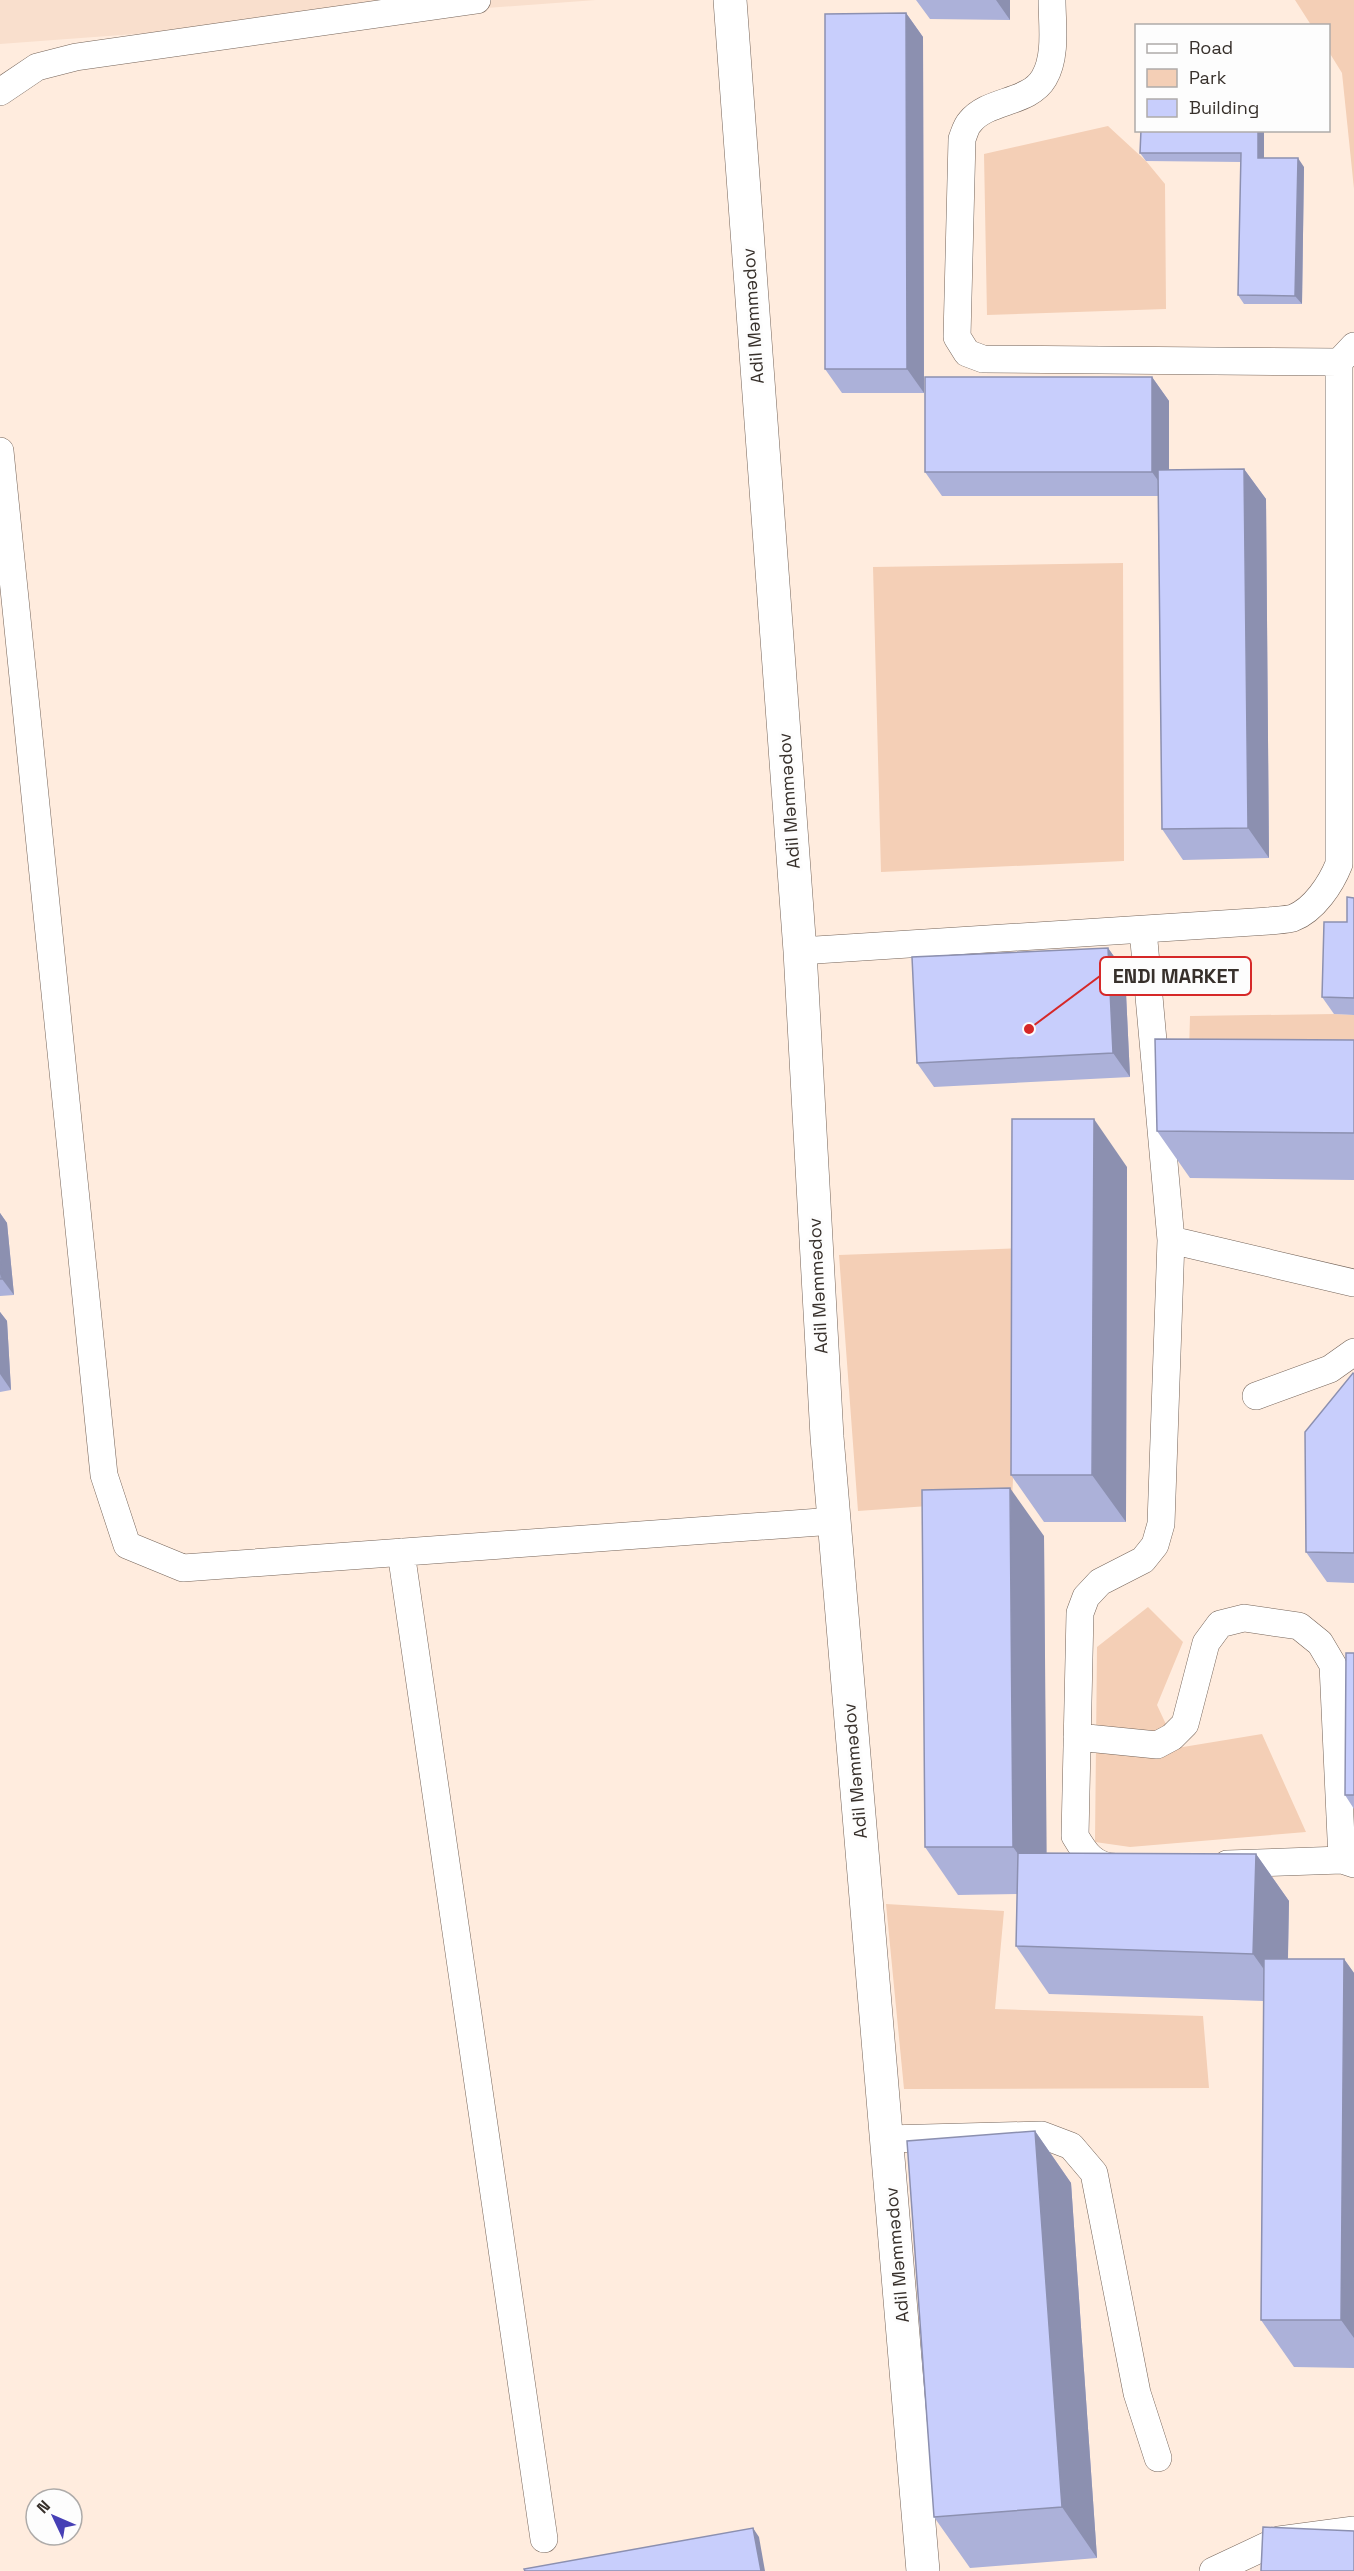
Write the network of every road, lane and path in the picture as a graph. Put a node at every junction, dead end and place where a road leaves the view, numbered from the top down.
1 (477, 0) edge
2 (730, 0) edge
3 (1052, 0) edge
4 (0, 92) edge
5 (1347, 354) edge
6 (0, 452) edge
7 (1143, 930) junction
8 (800, 951) junction
9 (1171, 1240) junction
10 (1354, 1283) edge
11 (1354, 1352) edge
12 (1256, 1396) dead end
13 (834, 1521) junction
14 (401, 1552) junction
15 (1077, 1737) junction
16 (1348, 1862) edge
17 (1201, 1864) edge
18 (1142, 1866) edge
19 (887, 2139) junction
20 (1158, 2458) dead end
21 (1354, 2530) edge
22 (544, 2539) dead end
23 (923, 2571) edge
24 (1214, 2571) edge

1 - 4 lane
2 - 8 street, Adil Məmmədov
3 - 5 lane
5 - 7 lane
6 - 14 lane
7 - 8 lane
7 - 9 lane
8 - 13 street, Adil Məmmədov
9 - 10 lane
9 - 15 lane
11 - 12 lane
13 - 14 lane
13 - 19 street, Adil Məmmədov
14 - 22 lane
15 - 16 lane
15 - 18 lane
16 - 17 lane
19 - 20 lane
19 - 23 street, Adil Məmmədov
21 - 24 lane

